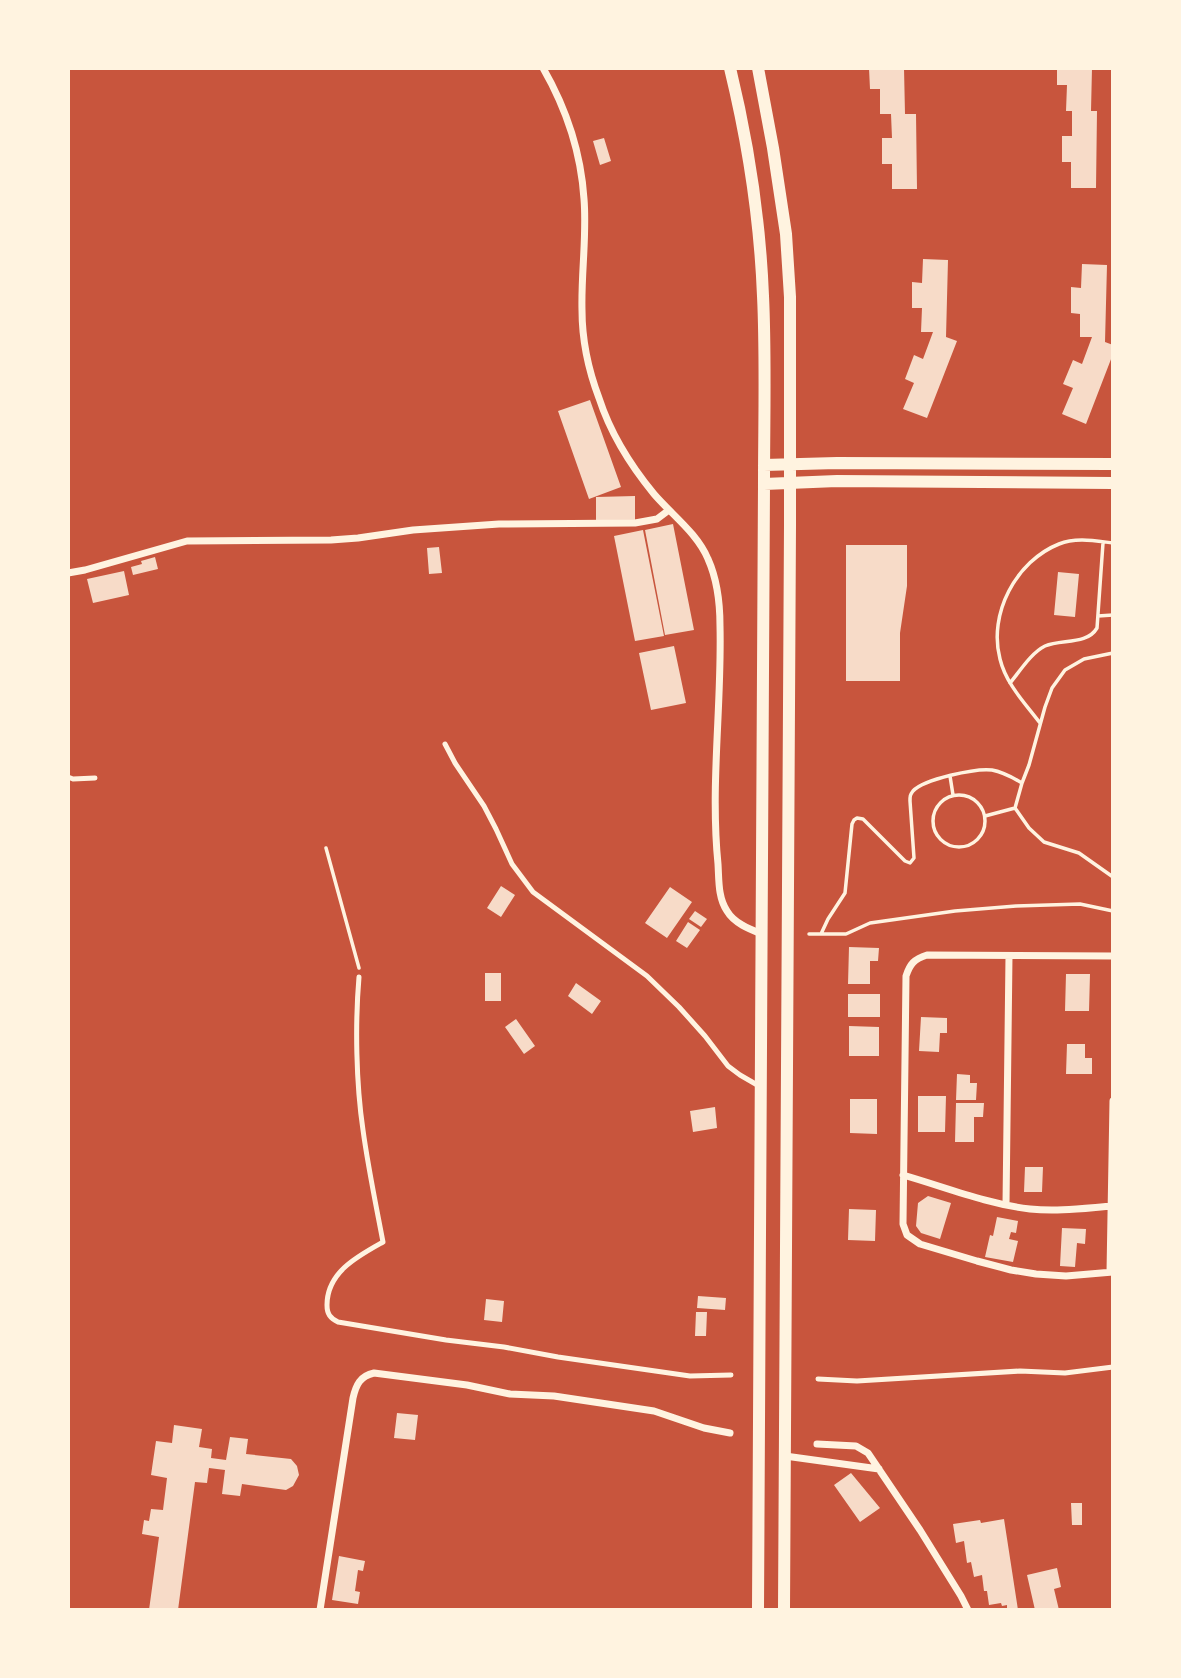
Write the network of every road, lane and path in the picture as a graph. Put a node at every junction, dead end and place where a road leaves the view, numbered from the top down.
1 (543, 68) edge
2 (730, 68) edge
3 (758, 68) edge
4 (790, 464) junction
5 (1113, 464) edge
6 (764, 465) junction
7 (790, 483) junction
8 (1113, 483) edge
9 (764, 484) junction
10 (670, 510) junction
11 (1103, 542) junction
12 (1113, 543) edge
13 (68, 573) edge
14 (1098, 615) junction
15 (1113, 615) edge
16 (1113, 653) edge
17 (1010, 683) junction
18 (1040, 723) junction
19 (445, 744) dead end
20 (950, 776) junction
21 (68, 777) edge
22 (96, 778) dead end
23 (1022, 783) junction
24 (953, 796) junction
25 (1015, 808) junction
26 (985, 816) junction
27 (326, 848) dead end
28 (1113, 877) edge
29 (1113, 911) edge
30 (762, 934) junction
31 (809, 934) dead end
32 (821, 934) junction
33 (1009, 956) junction
34 (1113, 957) edge
35 (359, 977) joint
36 (760, 1086) junction
37 (1113, 1101) edge
38 (903, 1175) junction
39 (1006, 1205) junction
40 (1112, 1206) edge
41 (1112, 1272) edge
42 (1113, 1367) edge
43 (731, 1375) dead end
44 (818, 1379) dead end
45 (730, 1433) dead end
46 (817, 1444) dead end
47 (785, 1456) junction
48 (879, 1469) junction
49 (320, 1610) edge
50 (758, 1610) edge
51 (784, 1610) edge
52 (968, 1610) edge

1 - 10 street
2 - 6 street
3 - 4 street
4 - 5 street
4 - 6 street
4 - 7 street
6 - 9 street
7 - 8 street
7 - 9 street
7 - 47 street
9 - 30 street
10 - 13 street
10 - 30 street
11 - 12 path
11 - 14 path
11 - 17 path
14 - 15 path
14 - 17 path
16 - 18 path
17 - 18 path
18 - 23 path
19 - 36 lane
20 - 23 path
20 - 24 path
20 - 32 path
21 - 22 lane
23 - 25 path
24 - 26 path
24 - 26 path
25 - 26 path
25 - 28 path
27 - 35 path
29 - 32 path
30 - 36 street
31 - 32 path
33 - 34 street
33 - 38 street
33 - 39 street
35 - 43 lane
36 - 50 street
37 - 40 street
38 - 39 street
38 - 41 street
39 - 40 street
40 - 41 street
42 - 44 lane
45 - 49 street
46 - 48 street
47 - 48 street
47 - 51 street
48 - 52 street

